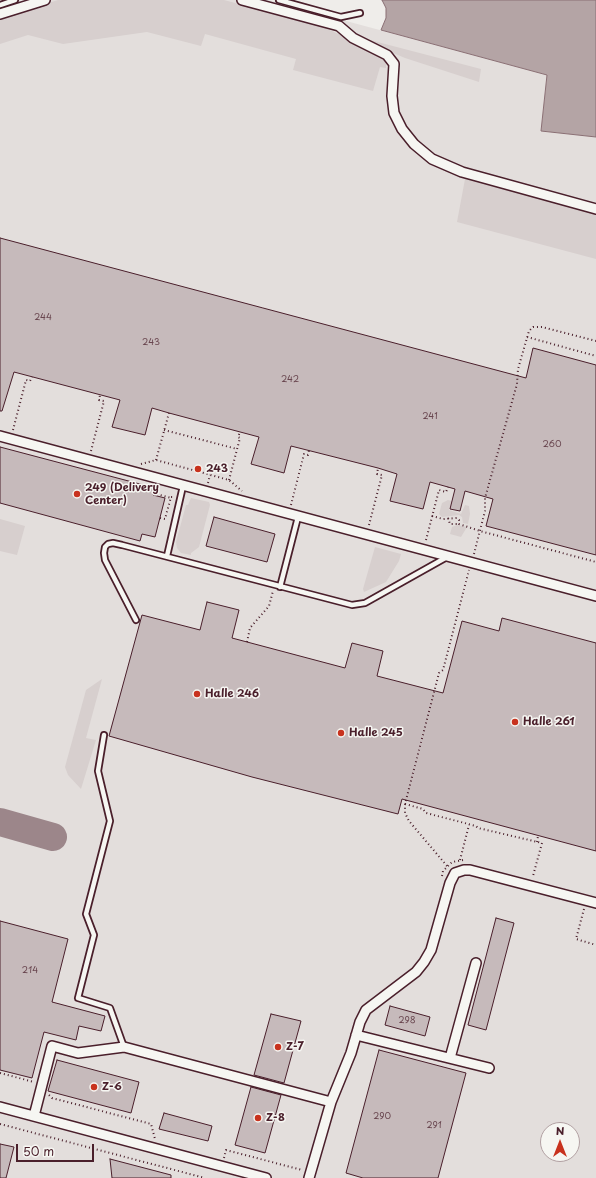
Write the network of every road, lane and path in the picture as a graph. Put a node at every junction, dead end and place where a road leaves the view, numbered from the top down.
1 (15, 0) edge
2 (45, 0) edge
3 (242, 0) edge
4 (279, 0) edge
5 (0, 5) edge
6 (360, 13) dead end
7 (0, 14) edge
8 (596, 209) edge
9 (527, 337) junction
10 (596, 341) edge
11 (596, 356) edge
12 (32, 377) dead end
13 (100, 395) dead end
14 (169, 413) dead end
15 (13, 430) dead end
16 (164, 430) junction
17 (240, 432) dead end
18 (0, 436) edge
19 (237, 449) junction
20 (309, 450) dead end
21 (91, 452) dead end
22 (156, 460) junction
23 (138, 465) dead end
24 (378, 468) dead end
25 (229, 480) junction
26 (183, 486) junction
27 (448, 487) dead end
28 (244, 493) dead end
29 (154, 494) dead end
30 (171, 498) dead end
31 (291, 505) dead end
32 (432, 516) junction
33 (298, 517) junction
34 (448, 518) junction
35 (459, 524) junction
36 (369, 525) dead end
37 (480, 531) junction
38 (426, 540) dead end
39 (167, 556) junction
40 (449, 556) junction
41 (471, 562) junction
42 (596, 562) edge
43 (280, 586) junction
44 (596, 596) edge
45 (136, 620) dead end
46 (104, 735) dead end
47 (405, 804) junction
48 (469, 826) dead end
49 (538, 836) dead end
50 (537, 842) junction
51 (460, 860) dead end
52 (447, 866) dead end
53 (533, 878) dead end
54 (593, 906) edge
55 (596, 945) edge
56 (476, 964) dead end
57 (356, 1035) junction
58 (124, 1047) junction
59 (450, 1058) junction
60 (489, 1068) dead end
61 (0, 1073) edge
62 (41, 1088) junction
63 (331, 1102) junction
64 (0, 1107) edge
65 (34, 1116) junction
66 (0, 1124) edge
67 (161, 1150) junction
68 (222, 1166) junction
69 (163, 1167) junction
70 (307, 1175) edge
71 (205, 1178) edge
72 (266, 1178) edge

1 - 5 lane
2 - 7 street
3 - 8 street
4 - 6 lane
9 - 10 path
9 - 11 path
9 - 37 path
12 - 15 path
13 - 21 path
14 - 16 path
16 - 19 path
16 - 22 path
17 - 19 path
18 - 26 street
19 - 25 path
20 - 31 path
22 - 23 path
22 - 25 path
24 - 36 path
25 - 28 path
26 - 33 street
26 - 39 lane
27 - 32 path
29 - 30 path
32 - 34 path
32 - 38 path
33 - 40 street
33 - 43 lane
34 - 35 path
34 - 35 path
35 - 37 path
37 - 41 path
37 - 42 path
39 - 43 lane
39 - 45 lane
40 - 41 street
40 - 43 lane
41 - 44 street
41 - 47 path
46 - 58 lane
47 - 50 path
47 - 52 path
48 - 51 path
49 - 50 path
50 - 53 path
54 - 55 path
54 - 57 street
56 - 59 street
57 - 59 street
57 - 63 street
58 - 62 street
58 - 63 street
59 - 60 street
61 - 62 path
62 - 65 street
62 - 67 path
63 - 70 street
64 - 65 street
65 - 67 street
66 - 69 path
67 - 68 street
67 - 69 path
68 - 70 path
68 - 72 street
69 - 71 path

